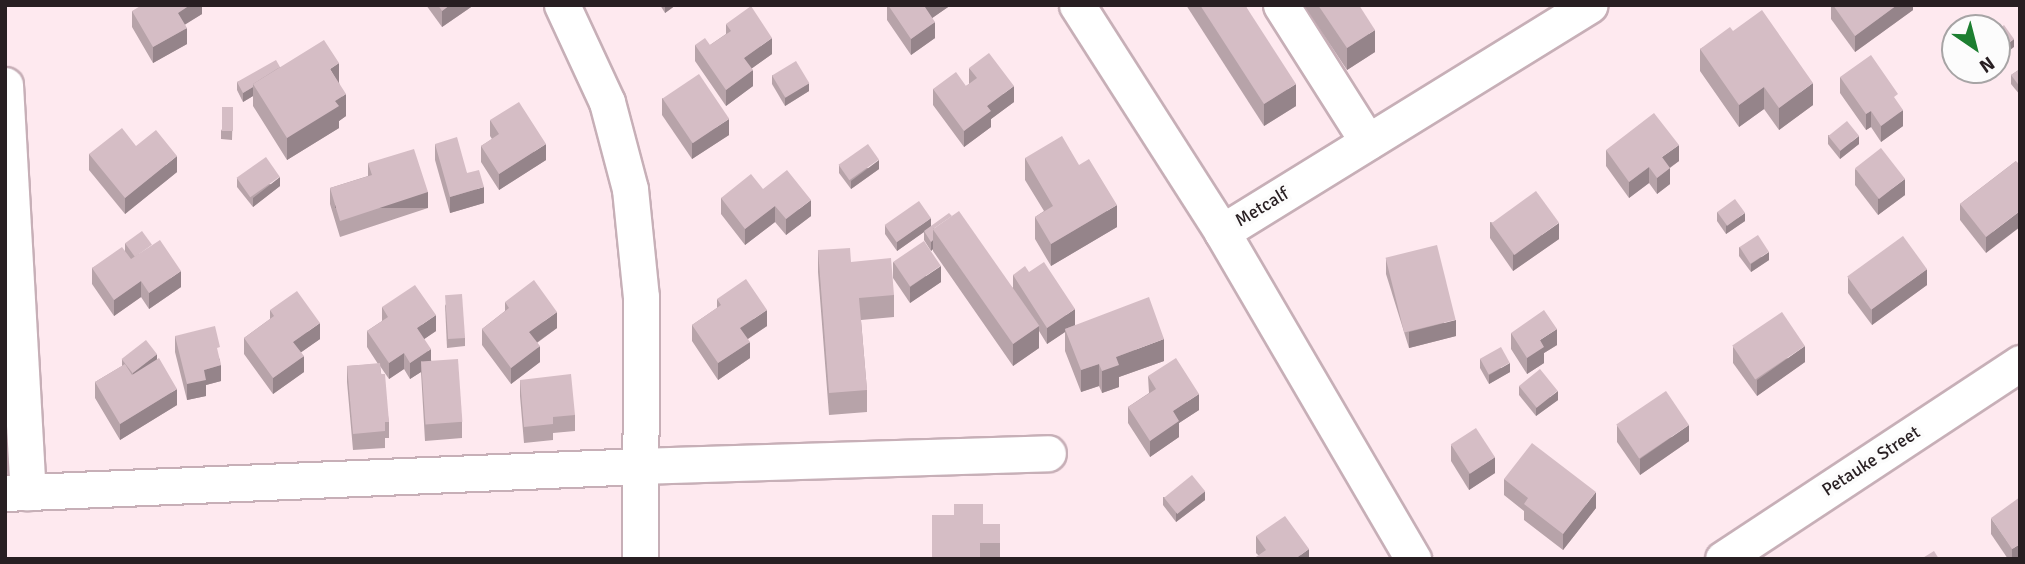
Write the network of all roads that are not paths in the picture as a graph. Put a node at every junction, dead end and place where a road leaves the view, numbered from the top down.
1 (562, 5) edge
2 (1077, 5) edge
3 (1282, 5) edge
4 (1590, 5) edge
5 (5, 85) edge
6 (1368, 142) junction
7 (1222, 232) junction
8 (2020, 363) edge
9 (1048, 453) dead end
10 (640, 466) junction
11 (16, 493) edge
12 (640, 559) edge
13 (1413, 559) edge
14 (1723, 559) edge

1 - 10 street
2 - 7 street
3 - 6 street
4 - 6 street, Metcalf
5 - 11 street
6 - 7 street, Metcalf
7 - 13 street, Metcalf
8 - 14 street, Petauke Street
9 - 10 street
10 - 11 street
10 - 12 street

